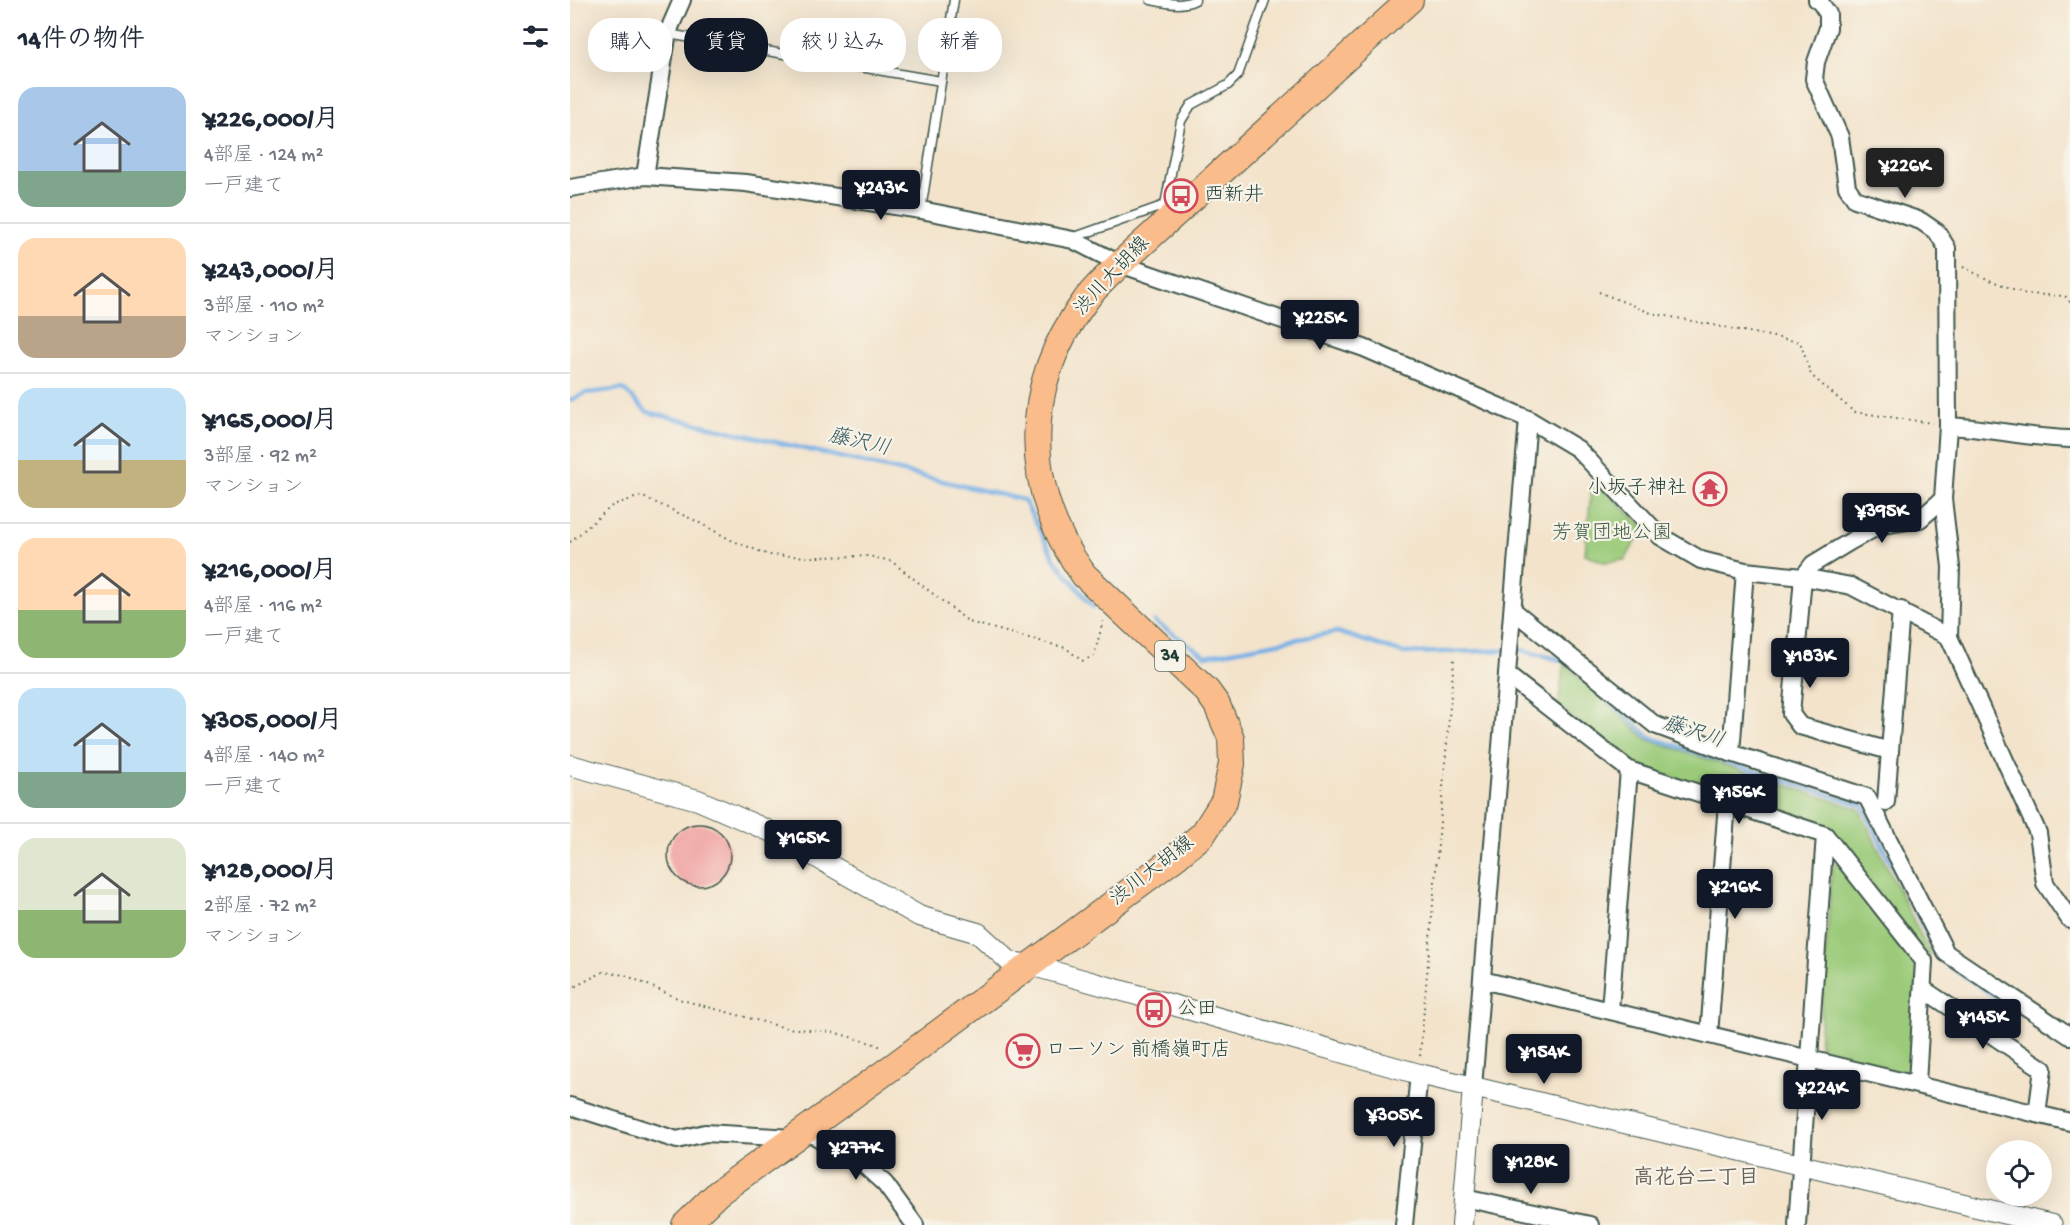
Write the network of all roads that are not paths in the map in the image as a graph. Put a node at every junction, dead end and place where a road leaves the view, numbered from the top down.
1 (682, 0) edge
2 (954, 0) edge
3 (1151, 0) edge
4 (1195, 0) edge
5 (1264, 0) edge
6 (1410, 0) edge
7 (1817, 0) edge
8 (672, 24) edge
9 (672, 35) edge
10 (662, 72) edge
11 (941, 81) junction
12 (645, 176) junction
13 (570, 188) edge
14 (1170, 209) junction
15 (921, 210) junction
16 (1069, 239) junction
17 (1120, 264) junction
18 (1528, 419) junction
19 (1948, 426) junction
20 (2070, 440) edge
21 (1943, 499) junction
22 (1745, 571) junction
23 (1803, 578) junction
24 (1901, 610) junction
25 (1514, 611) junction
26 (1949, 637) junction
27 (1507, 675) junction
28 (1890, 751) junction
29 (1731, 753) junction
30 (570, 765) edge
31 (1629, 770) junction
32 (1886, 802) dead end
33 (1727, 803) junction
34 (1825, 835) junction
35 (2070, 920) edge
36 (1030, 966) junction
37 (1482, 980) junction
38 (1923, 988) junction
39 (1610, 1010) junction
40 (1709, 1035) junction
41 (2070, 1036) edge
42 (1808, 1059) junction
43 (1419, 1074) junction
44 (1917, 1084) junction
45 (1473, 1087) junction
46 (570, 1106) edge
47 (2037, 1114) junction
48 (2070, 1122) edge
49 (799, 1134) junction
50 (1802, 1166) junction
51 (1464, 1198) junction
52 (685, 1225) edge
53 (915, 1225) edge
54 (1404, 1225) edge
55 (1462, 1225) edge
56 (1590, 1225) edge
57 (1797, 1225) edge
58 (2052, 1225) edge

1 - 8 street
2 - 11 lane
3 - 4 lane
5 - 14 lane
6 - 14 main road, 渋川大胡線 / 34
7 - 19 street
9 - 11 lane
10 - 12 street
11 - 15 lane
12 - 13 street
12 - 15 street
14 - 16 lane
14 - 17 main road, 渋川大胡線 / 34
15 - 16 street
16 - 17 street
17 - 18 street
17 - 36 main road, 渋川大胡線 / 34
18 - 22 street
18 - 25 street
19 - 20 street
19 - 21 street
21 - 23 street
21 - 26 street
22 - 23 street
22 - 29 street
23 - 24 street
23 - 28 street
24 - 26 street
24 - 28 street
25 - 27 street
25 - 29 street
26 - 35 street
27 - 31 street
27 - 37 street
28 - 32 street
29 - 41 street
30 - 36 street
31 - 33 street
31 - 39 street
33 - 34 street
33 - 40 street
34 - 38 street
34 - 42 street
36 - 43 street
36 - 49 main road, 渋川大胡線 / 34
37 - 39 street
37 - 45 street
38 - 44 street
38 - 47 street
39 - 40 street
40 - 42 street
42 - 44 street
42 - 50 street
43 - 45 street
43 - 54 street
44 - 47 street
45 - 50 street
45 - 51 street
46 - 49 street
47 - 48 street
49 - 52 main road, 渋川大胡線 / 34
49 - 53 street
50 - 57 street
50 - 58 street
51 - 55 street
51 - 56 street

